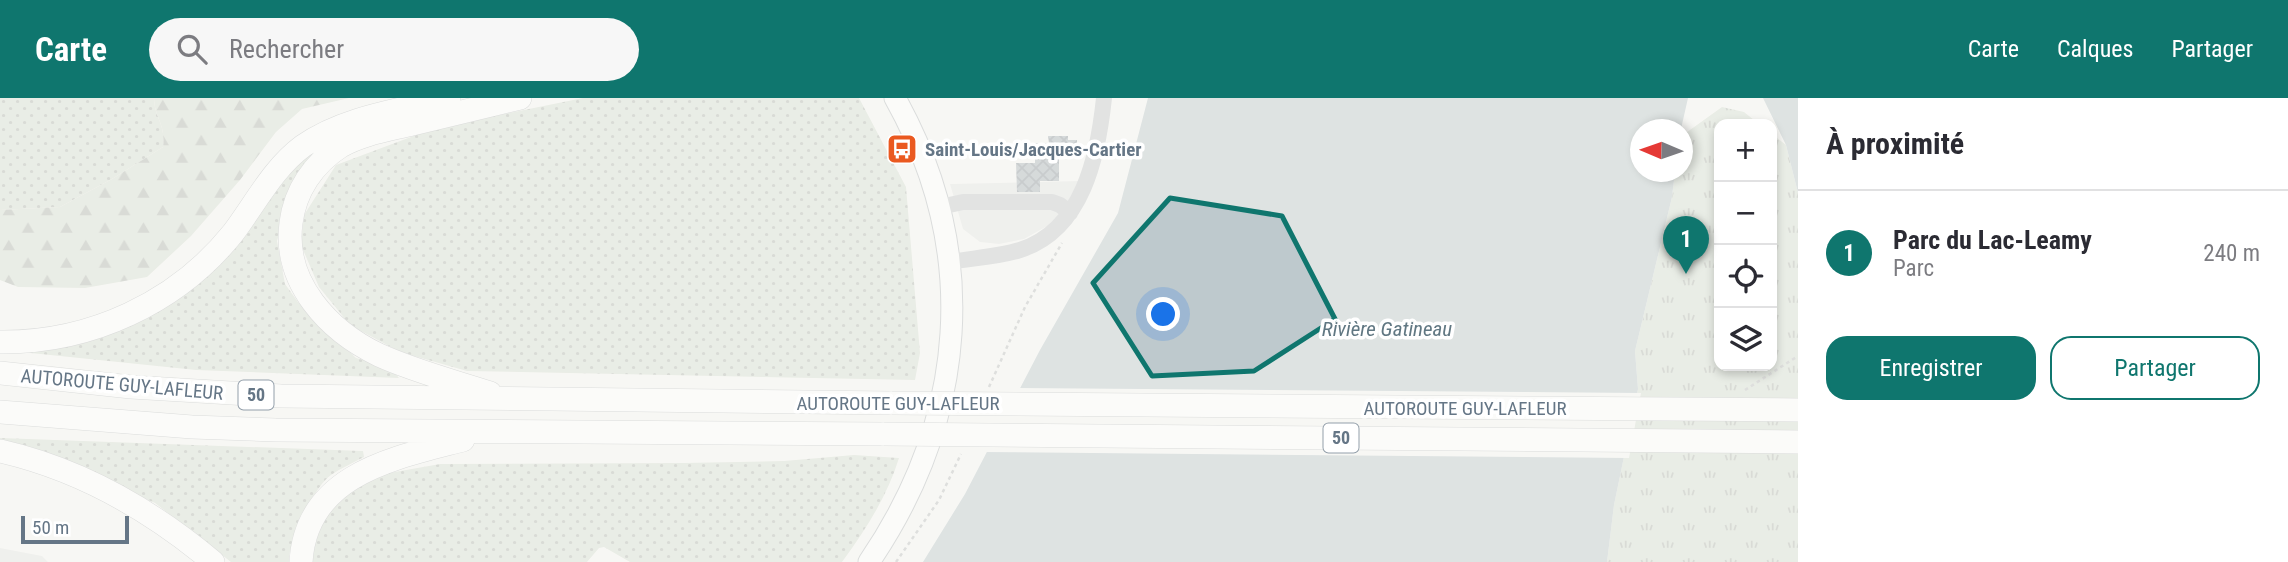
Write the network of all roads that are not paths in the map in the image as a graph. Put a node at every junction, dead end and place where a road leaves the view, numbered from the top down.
1 (449, 98) edge
2 (520, 98) edge
3 (895, 98) edge
4 (1104, 98) edge
5 (940, 207) junction
6 (1070, 213) junction
7 (950, 262) junction
8 (0, 342) edge
9 (0, 373) edge
10 (512, 401) junction
11 (1798, 410) edge
12 (0, 412) edge
13 (493, 432) junction
14 (1798, 442) edge
15 (0, 451) edge
16 (213, 562) edge
17 (301, 562) edge
18 (869, 562) edge

1 - 8 highway
2 - 10 highway
3 - 5 main road
4 - 6 street
5 - 6 street
5 - 7 main road
6 - 7 street
7 - 18 main road
9 - 10 highway, AUTOROUTE GUY-LAFLEUR / 50
10 - 11 highway, AUTOROUTE GUY-LAFLEUR / 50, bridge
12 - 13 highway, AUTOROUTE GUY-LAFLEUR / 50
13 - 14 highway, AUTOROUTE GUY-LAFLEUR / 50, bridge
13 - 17 highway
15 - 16 highway

